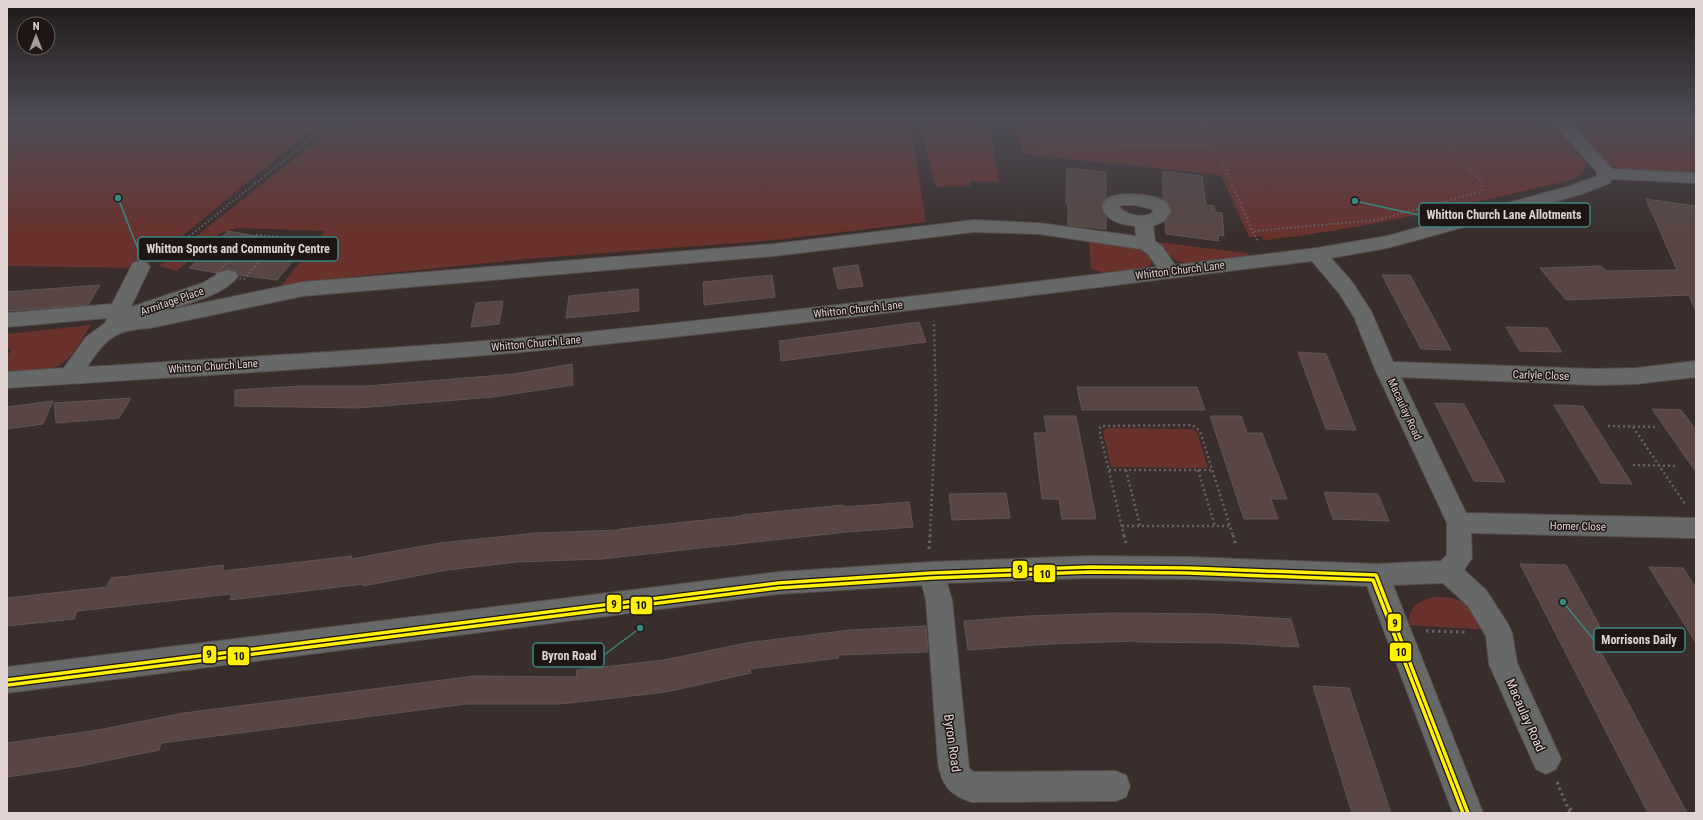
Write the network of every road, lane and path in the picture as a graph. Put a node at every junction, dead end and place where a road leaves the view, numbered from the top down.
1 (286, 158) edge
2 (1219, 158) edge
3 (1459, 158) edge
4 (1594, 158) edge
5 (1606, 174) junction
6 (1696, 178) edge
7 (1143, 221) dead end
8 (1146, 244) junction
9 (1317, 254) junction
10 (1169, 271) junction
11 (136, 275) joint
12 (228, 276) junction
13 (930, 301) junction
14 (117, 318) junction
15 (7, 320) edge
16 (1386, 369) junction
17 (1696, 369) edge
18 (70, 376) junction
19 (7, 380) edge
20 (1608, 426) dead end
21 (1633, 426) junction
22 (1655, 427) dead end
23 (1633, 465) dead end
24 (1659, 466) junction
25 (1678, 466) dead end
26 (1109, 470) junction
27 (1126, 470) junction
28 (1198, 470) junction
29 (1212, 470) junction
30 (1692, 519) edge
31 (1459, 523) junction
32 (1122, 526) junction
33 (1140, 526) junction
34 (1215, 526) junction
35 (1230, 526) junction
36 (1132, 567) junction
37 (1243, 570) junction
38 (1448, 572) junction
39 (931, 573) junction
40 (1376, 575) junction
41 (1397, 630) junction
42 (1498, 633) junction
43 (7, 680) edge
44 (1546, 759) joint
45 (1115, 786) dead end
46 (1569, 808) junction
47 (1468, 813) edge
48 (1570, 813) edge
49 (1574, 813) edge

1 - 11 path
2 - 3 path
4 - 5 street
5 - 6 street
5 - 9 street, Whitton Church Lane
7 - 8 street
8 - 10 street
8 - 14 street
9 - 10 street, Whitton Church Lane
9 - 16 street, Macaulay Road
10 - 13 street, Whitton Church Lane
11 - 14 street
12 - 12 path
12 - 14 street, Armitage Place
13 - 18 street, Whitton Church Lane
13 - 39 path
14 - 15 street
14 - 18 street, Armitage Place
16 - 17 street, Carlyle Close
16 - 31 street, Macaulay Road
18 - 19 street, Whitton Church Lane
20 - 21 path
21 - 22 path
21 - 24 path
23 - 24 path
24 - 25 path
24 - 30 path
26 - 27 path
26 - 29 path
26 - 32 path
27 - 28 path
27 - 33 path
28 - 29 path
28 - 34 path
29 - 35 path
30 - 31 street, Homer Close
31 - 38 street, Macaulay Road
32 - 33 path
32 - 36 path
33 - 34 path
34 - 35 path
35 - 37 path
36 - 37 street
36 - 39 street
37 - 40 street
38 - 40 street
38 - 42 street, Macaulay Road
39 - 43 street
39 - 45 street, Byron Road
40 - 41 street
41 - 42 path
41 - 47 street
42 - 44 street, Macaulay Road
44 - 46 path
46 - 48 path
46 - 49 path

